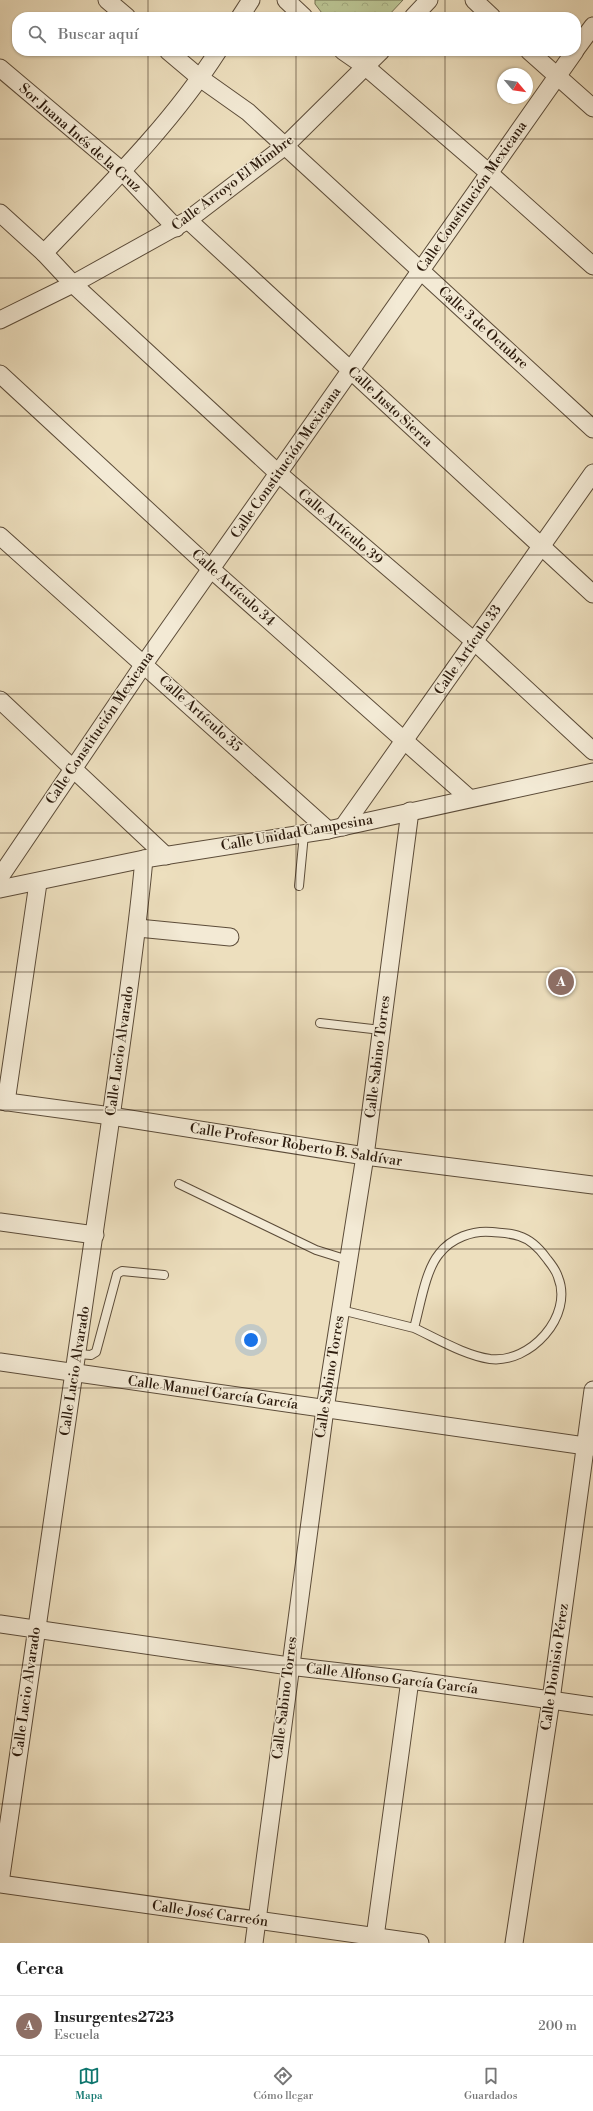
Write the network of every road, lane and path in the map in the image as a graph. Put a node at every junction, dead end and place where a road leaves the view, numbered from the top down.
1 (107, 0) edge
2 (250, 0) edge
3 (286, 0) edge
4 (429, 0) edge
5 (474, 0) edge
6 (121, 12) edge
7 (243, 12) edge
8 (299, 12) edge
9 (418, 12) edge
10 (487, 12) edge
11 (593, 26) edge
12 (581, 42) edge
13 (174, 56) edge
14 (215, 56) edge
15 (351, 56) edge
16 (376, 56) edge
17 (534, 56) edge
18 (571, 56) edge
19 (366, 66) junction
20 (0, 68) edge
21 (556, 76) junction
22 (200, 78) junction
23 (593, 108) edge
24 (285, 146) junction
25 (122, 171) junction
26 (489, 173) junction
27 (0, 213) edge
28 (182, 224) junction
29 (44, 253) junction
30 (593, 266) edge
31 (420, 271) junction
32 (73, 284) junction
33 (0, 320) edge
34 (351, 371) junction
35 (0, 374) edge
36 (593, 428) edge
37 (593, 473) edge
38 (279, 474) junction
39 (0, 536) edge
40 (540, 546) junction
41 (211, 569) junction
42 (593, 594) edge
43 (474, 641) junction
44 (144, 664) junction
45 (0, 700) edge
46 (403, 740) junction
47 (593, 751) edge
48 (73, 767) junction
49 (593, 772) edge
50 (469, 798) junction
51 (410, 811) junction
52 (335, 828) junction
53 (304, 834) junction
54 (166, 856) junction
55 (144, 859) junction
56 (3, 865) edge
57 (38, 882) junction
58 (299, 886) dead end
59 (0, 889) edge
60 (138, 928) junction
61 (230, 937) dead end
62 (320, 1022) dead end
63 (381, 1030) junction
64 (3, 1101) edge
65 (111, 1116) junction
66 (365, 1156) junction
67 (179, 1184) dead end
68 (593, 1185) edge
69 (0, 1222) edge
70 (95, 1235) junction
71 (348, 1260) junction
72 (164, 1275) dead end
73 (341, 1310) junction
74 (414, 1328) junction
75 (78, 1354) junction
76 (0, 1362) edge
77 (75, 1372) junction
78 (593, 1390) edge
79 (325, 1409) junction
80 (589, 1446) edge
81 (0, 1624) edge
82 (36, 1629) junction
83 (289, 1666) junction
84 (410, 1680) junction
85 (551, 1700) junction
86 (593, 1706) edge
87 (0, 1883) edge
88 (257, 1921) junction
89 (375, 1937) junction
90 (254, 1943) edge
91 (420, 1943) edge
92 (514, 1943) edge

1 - 6 street
2 - 7 street
3 - 8 street
4 - 9 street
5 - 10 street
11 - 12 street, Calle Constitución Mexicana
13 - 22 street
14 - 22 street
15 - 19 street
16 - 19 street, Calle Arroyo El Mimbre
17 - 21 street
18 - 21 street, Calle Constitución Mexicana
19 - 24 street, Calle Arroyo El Mimbre
19 - 26 street
20 - 25 street, Sor Juana Inés de la Cruz
21 - 23 street
21 - 26 street, Calle Constitución Mexicana
22 - 24 street, Calle 3 de Octubre
22 - 25 street
24 - 28 street, Calle Arroyo El Mimbre
24 - 31 street, Calle 3 de Octubre
25 - 28 street, Sor Juana Inés de la Cruz
25 - 29 street
26 - 30 street
26 - 31 street, Calle Constitución Mexicana
27 - 29 street, Calle Artículo 39
28 - 32 street, Calle Arroyo El Mimbre
28 - 34 street, Calle Justo Sierra
29 - 32 street, Calle Artículo 39
31 - 34 street, Calle Constitución Mexicana
31 - 36 street, Calle 3 de Octubre
32 - 33 street, Calle Arroyo El Mimbre
32 - 38 street, Calle Artículo 39
34 - 38 street, Calle Constitución Mexicana
34 - 40 street, Calle Justo Sierra
35 - 41 street, Calle Artículo 34
37 - 40 street, Calle Artículo 33
38 - 41 street, Calle Constitución Mexicana
38 - 43 street, Calle Artículo 39
39 - 44 street, Calle Artículo 35
40 - 42 street, Calle Justo Sierra
40 - 43 street, Calle Artículo 33
41 - 44 street, Calle Constitución Mexicana
41 - 46 street, Calle Artículo 34
43 - 46 street, Calle Artículo 33
43 - 47 street, Calle Artículo 39
44 - 48 street, Calle Constitución Mexicana
44 - 52 street, Calle Artículo 35
45 - 48 street
46 - 50 street, Calle Artículo 34
46 - 52 street, Calle Artículo 33
48 - 54 street
48 - 56 street, Calle Constitución Mexicana
49 - 50 street, Calle Unidad Campesina
50 - 51 street, Calle Unidad Campesina
51 - 52 street, Calle Unidad Campesina
51 - 63 street, Calle Sabino Torres
52 - 53 street, Calle Unidad Campesina
53 - 54 street, Calle Unidad Campesina
53 - 58 lane
54 - 55 street, Calle Unidad Campesina
55 - 57 street, Calle Unidad Campesina
55 - 60 street, Calle Lucio Alvarado
57 - 59 street, Calle Unidad Campesina
57 - 64 street
60 - 61 street
60 - 65 street, Calle Lucio Alvarado
62 - 63 lane
63 - 66 street, Calle Sabino Torres
64 - 65 street, Calle Profesor Roberto B. Saldívar
65 - 66 street, Calle Profesor Roberto B. Saldívar
65 - 70 street, Calle Lucio Alvarado
66 - 68 street, Calle Profesor Roberto B. Saldívar
66 - 71 street, Calle Sabino Torres
67 - 71 lane
69 - 70 street
70 - 75 street, Calle Lucio Alvarado
71 - 73 street, Calle Sabino Torres
72 - 75 lane
73 - 74 lane
73 - 79 street, Calle Sabino Torres
74 - 74 lane
75 - 77 street, Calle Lucio Alvarado
76 - 77 street, Calle Manuel García García
77 - 79 street, Calle Manuel García García
77 - 82 street, Calle Lucio Alvarado
78 - 80 street, Calle Dionisio Pérez
79 - 80 street, Calle Manuel García García
79 - 83 street, Calle Sabino Torres
80 - 85 street, Calle Dionisio Pérez
81 - 82 street, Calle Alfonso García García
82 - 83 street, Calle Alfonso García García
82 - 87 street, Calle Lucio Alvarado
83 - 84 street, Calle Alfonso García García
83 - 88 street, Calle Sabino Torres
84 - 85 street, Calle Alfonso García García
84 - 89 street
85 - 86 street, Calle Alfonso García García
85 - 92 street, Calle Dionisio Pérez
87 - 88 street, Calle José Carreón
88 - 89 street, Calle José Carreón
88 - 90 street, Calle Sabino Torres
89 - 91 street, Calle José Carreón

